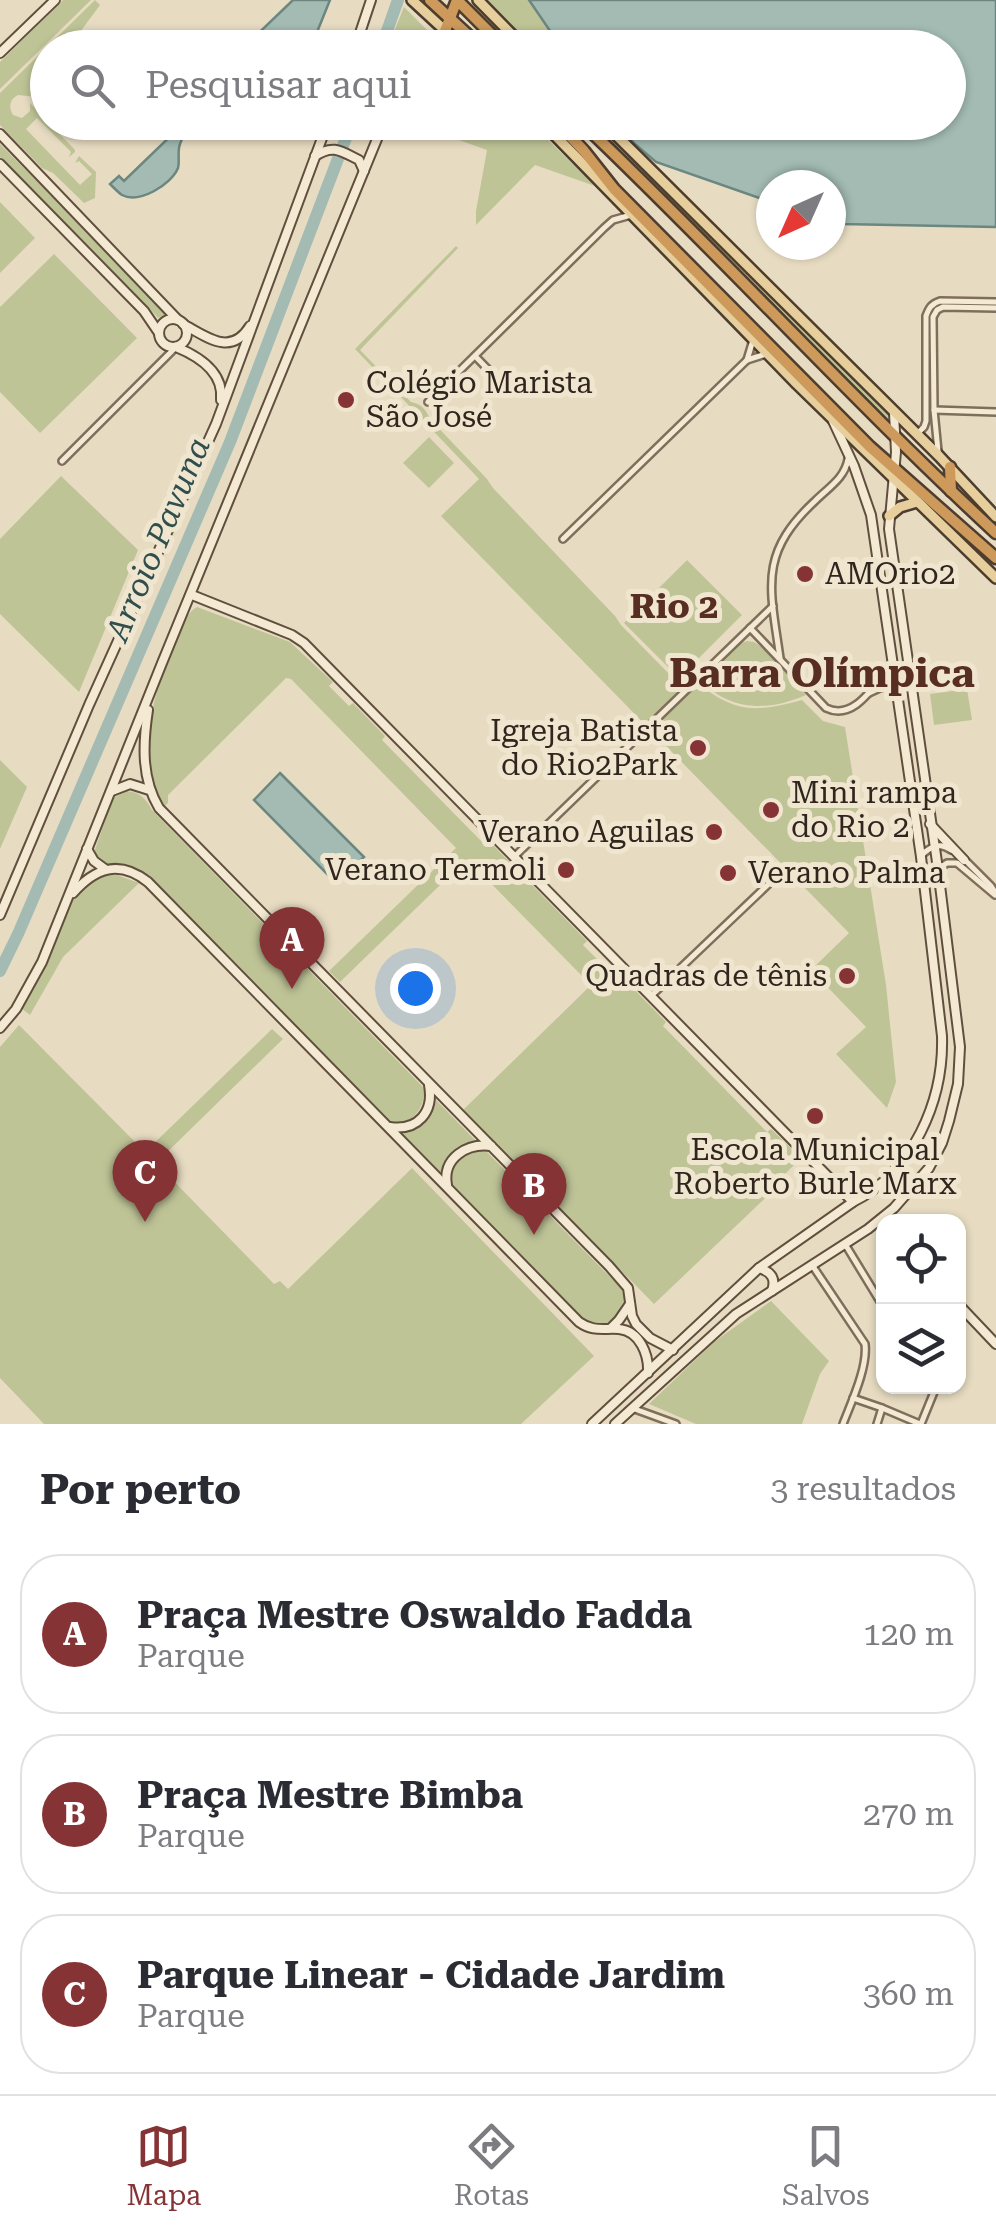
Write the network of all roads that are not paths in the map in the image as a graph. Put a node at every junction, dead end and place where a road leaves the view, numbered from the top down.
1 (55, 0) edge
2 (371, 0) edge
3 (430, 0) edge
4 (456, 0) edge
5 (413, 1) edge
6 (481, 2) edge
7 (450, 20) junction
8 (361, 30) edge
9 (442, 30) edge
10 (445, 30) edge
11 (462, 30) edge
12 (487, 30) edge
13 (508, 30) edge
14 (0, 53) edge
15 (0, 134) edge
16 (321, 140) edge
17 (377, 140) edge
18 (559, 140) edge
19 (574, 140) edge
20 (600, 140) edge
21 (622, 140) edge
22 (315, 157) junction
23 (0, 164) edge
24 (364, 171) junction
25 (620, 204) junction
26 (630, 215) junction
27 (613, 220) junction
28 (958, 304) junction
29 (996, 305) edge
30 (257, 314) junction
31 (181, 322) junction
32 (159, 332) junction
33 (753, 340) junction
34 (176, 347) junction
35 (766, 354) junction
36 (474, 356) junction
37 (747, 360) junction
38 (510, 392) dead end
39 (428, 402) dead end
40 (926, 410) junction
41 (934, 410) junction
42 (996, 412) edge
43 (894, 413) junction
44 (833, 421) junction
45 (216, 424) junction
46 (917, 434) junction
47 (896, 436) junction
48 (848, 453) junction
49 (939, 456) junction
50 (62, 462) dead end
51 (950, 468) junction
52 (894, 474) junction
53 (951, 492) junction
54 (918, 502) junction
55 (889, 516) junction
56 (996, 516) edge
57 (996, 533) edge
58 (563, 539) dead end
59 (996, 558) edge
60 (996, 578) edge
61 (192, 595) junction
62 (773, 606) junction
63 (750, 628) junction
64 (904, 644) junction
65 (780, 658) junction
66 (892, 664) junction
67 (896, 688) junction
68 (866, 694) junction
69 (150, 695) junction
70 (149, 790) junction
71 (111, 792) junction
72 (930, 824) junction
73 (934, 846) junction
74 (87, 849) junction
75 (514, 857) junction
76 (920, 857) junction
77 (964, 860) junction
78 (105, 869) junction
79 (938, 870) junction
80 (776, 877) dead end
81 (996, 895) edge
82 (66, 900) junction
83 (0, 915) edge
84 (651, 996) junction
85 (0, 1028) edge
86 (428, 1081) junction
87 (390, 1127) junction
88 (492, 1146) junction
89 (448, 1187) junction
90 (853, 1202) junction
91 (889, 1214) edge
92 (876, 1224) edge
93 (872, 1226) junction
94 (876, 1227) edge
95 (844, 1244) junction
96 (812, 1265) junction
97 (759, 1268) junction
98 (772, 1291) junction
99 (631, 1304) junction
100 (882, 1304) edge
101 (966, 1312) edge
102 (607, 1330) junction
103 (996, 1344) edge
104 (672, 1350) junction
105 (648, 1373) junction
106 (933, 1394) edge
107 (852, 1398) junction
108 (632, 1408) junction
109 (882, 1408) junction
110 (592, 1424) edge
111 (615, 1424) edge
112 (676, 1424) edge
113 (842, 1424) edge
114 (877, 1424) edge
115 (921, 1424) edge

1 - 14 street
2 - 8 street
3 - 7 highway
4 - 7 highway
4 - 12 highway
5 - 9 main road
6 - 13 main road
7 - 10 highway
7 - 11 highway
15 - 31 street
16 - 22 street
17 - 24 street
18 - 25 main road
19 - 52 highway
20 - 47 highway
21 - 43 main road
22 - 24 street
22 - 30 street
23 - 32 street
24 - 61 street
25 - 26 main road
25 - 27 street
26 - 27 street
26 - 33 main road
27 - 36 street
28 - 29 street
28 - 40 street
28 - 41 street
30 - 31 street
30 - 45 street
31 - 32 street
31 - 34 street
32 - 34 street
33 - 35 main road
33 - 37 street
34 - 45 street
34 - 50 street
35 - 37 street
35 - 44 main road
36 - 38 street
36 - 39 street
37 - 58 street
40 - 41 street
40 - 46 street
41 - 42 street
41 - 49 street
43 - 46 main road
43 - 47 street
44 - 48 street
44 - 52 main road
45 - 83 street
46 - 49 main road
47 - 52 street
47 - 53 highway
48 - 62 street
48 - 66 street
49 - 51 main road
51 - 53 highway
51 - 56 main road
52 - 54 main road
52 - 55 street
52 - 59 highway
53 - 57 highway
54 - 55 main road
54 - 60 main road
55 - 64 street
61 - 69 street
61 - 75 street
62 - 63 street
62 - 65 street
63 - 65 street
63 - 75 street
64 - 66 street
64 - 72 street
65 - 68 street
66 - 67 street
66 - 68 street
67 - 68 street
67 - 76 street
69 - 70 street
69 - 71 street
70 - 71 street
70 - 86 street
71 - 74 street
72 - 73 street
72 - 77 street
73 - 76 street
73 - 77 street
73 - 79 street
74 - 78 street
74 - 82 street
75 - 84 street
76 - 90 street
77 - 81 street
78 - 82 street
78 - 87 street
79 - 81 street
79 - 91 street
80 - 84 street
82 - 85 street
84 - 90 street
86 - 87 street
86 - 88 street
87 - 89 street
88 - 89 street
88 - 99 street
89 - 102 street
90 - 97 street
92 - 93 street
93 - 94 street
93 - 95 street
95 - 96 street
95 - 100 street
96 - 98 street
96 - 107 street
97 - 98 street
97 - 104 street
98 - 108 street
99 - 102 street
99 - 104 street
101 - 103 street
102 - 105 street
104 - 105 street
105 - 110 street
106 - 115 street
107 - 109 street
107 - 113 street
108 - 111 street
108 - 112 street
109 - 114 street
109 - 115 street

